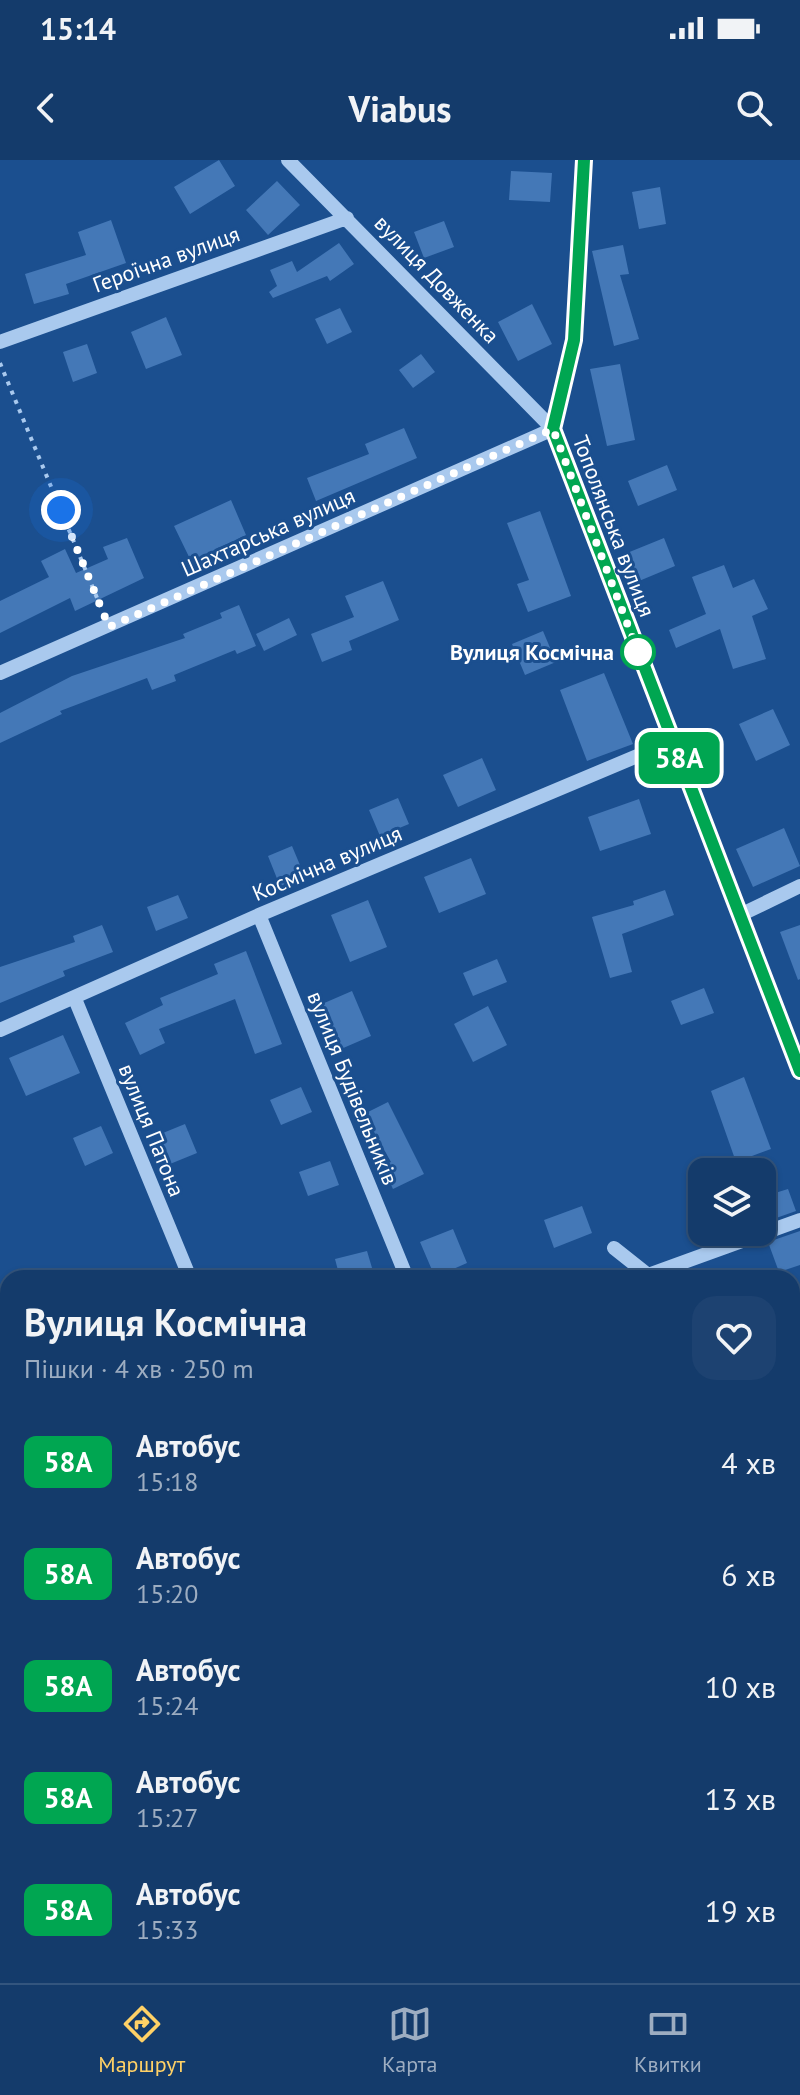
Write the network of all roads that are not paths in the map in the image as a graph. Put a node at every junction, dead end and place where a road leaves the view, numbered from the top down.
1 (288, 160) edge
2 (584, 160) edge
3 (347, 218) junction
4 (0, 342) edge
5 (553, 429) junction
6 (0, 673) edge
7 (673, 741) junction
8 (800, 886) edge
9 (259, 915) junction
10 (740, 915) junction
11 (75, 999) junction
12 (0, 1030) edge
13 (800, 1071) edge
14 (800, 1220) edge
15 (614, 1248) dead end
16 (187, 1270) edge
17 (404, 1270) edge
18 (642, 1270) edge
19 (662, 1270) edge

1 - 3 street, вулиця Довженка
2 - 5 street, Тополянська вулиця
3 - 4 street, Героїчна вулиця
3 - 5 street, вулиця Довженка
5 - 6 street, Шахтарська вулиця
5 - 7 street, Тополянська вулиця
7 - 9 street, Космічна вулиця
7 - 10 street, Тополянська вулиця
8 - 10 street
9 - 11 street, Космічна вулиця
9 - 17 street, вулиця Будівельників
10 - 13 street, Тополянська вулиця
11 - 12 street, Космічна вулиця
11 - 16 street, вулиця Патона
14 - 19 street
15 - 18 street

